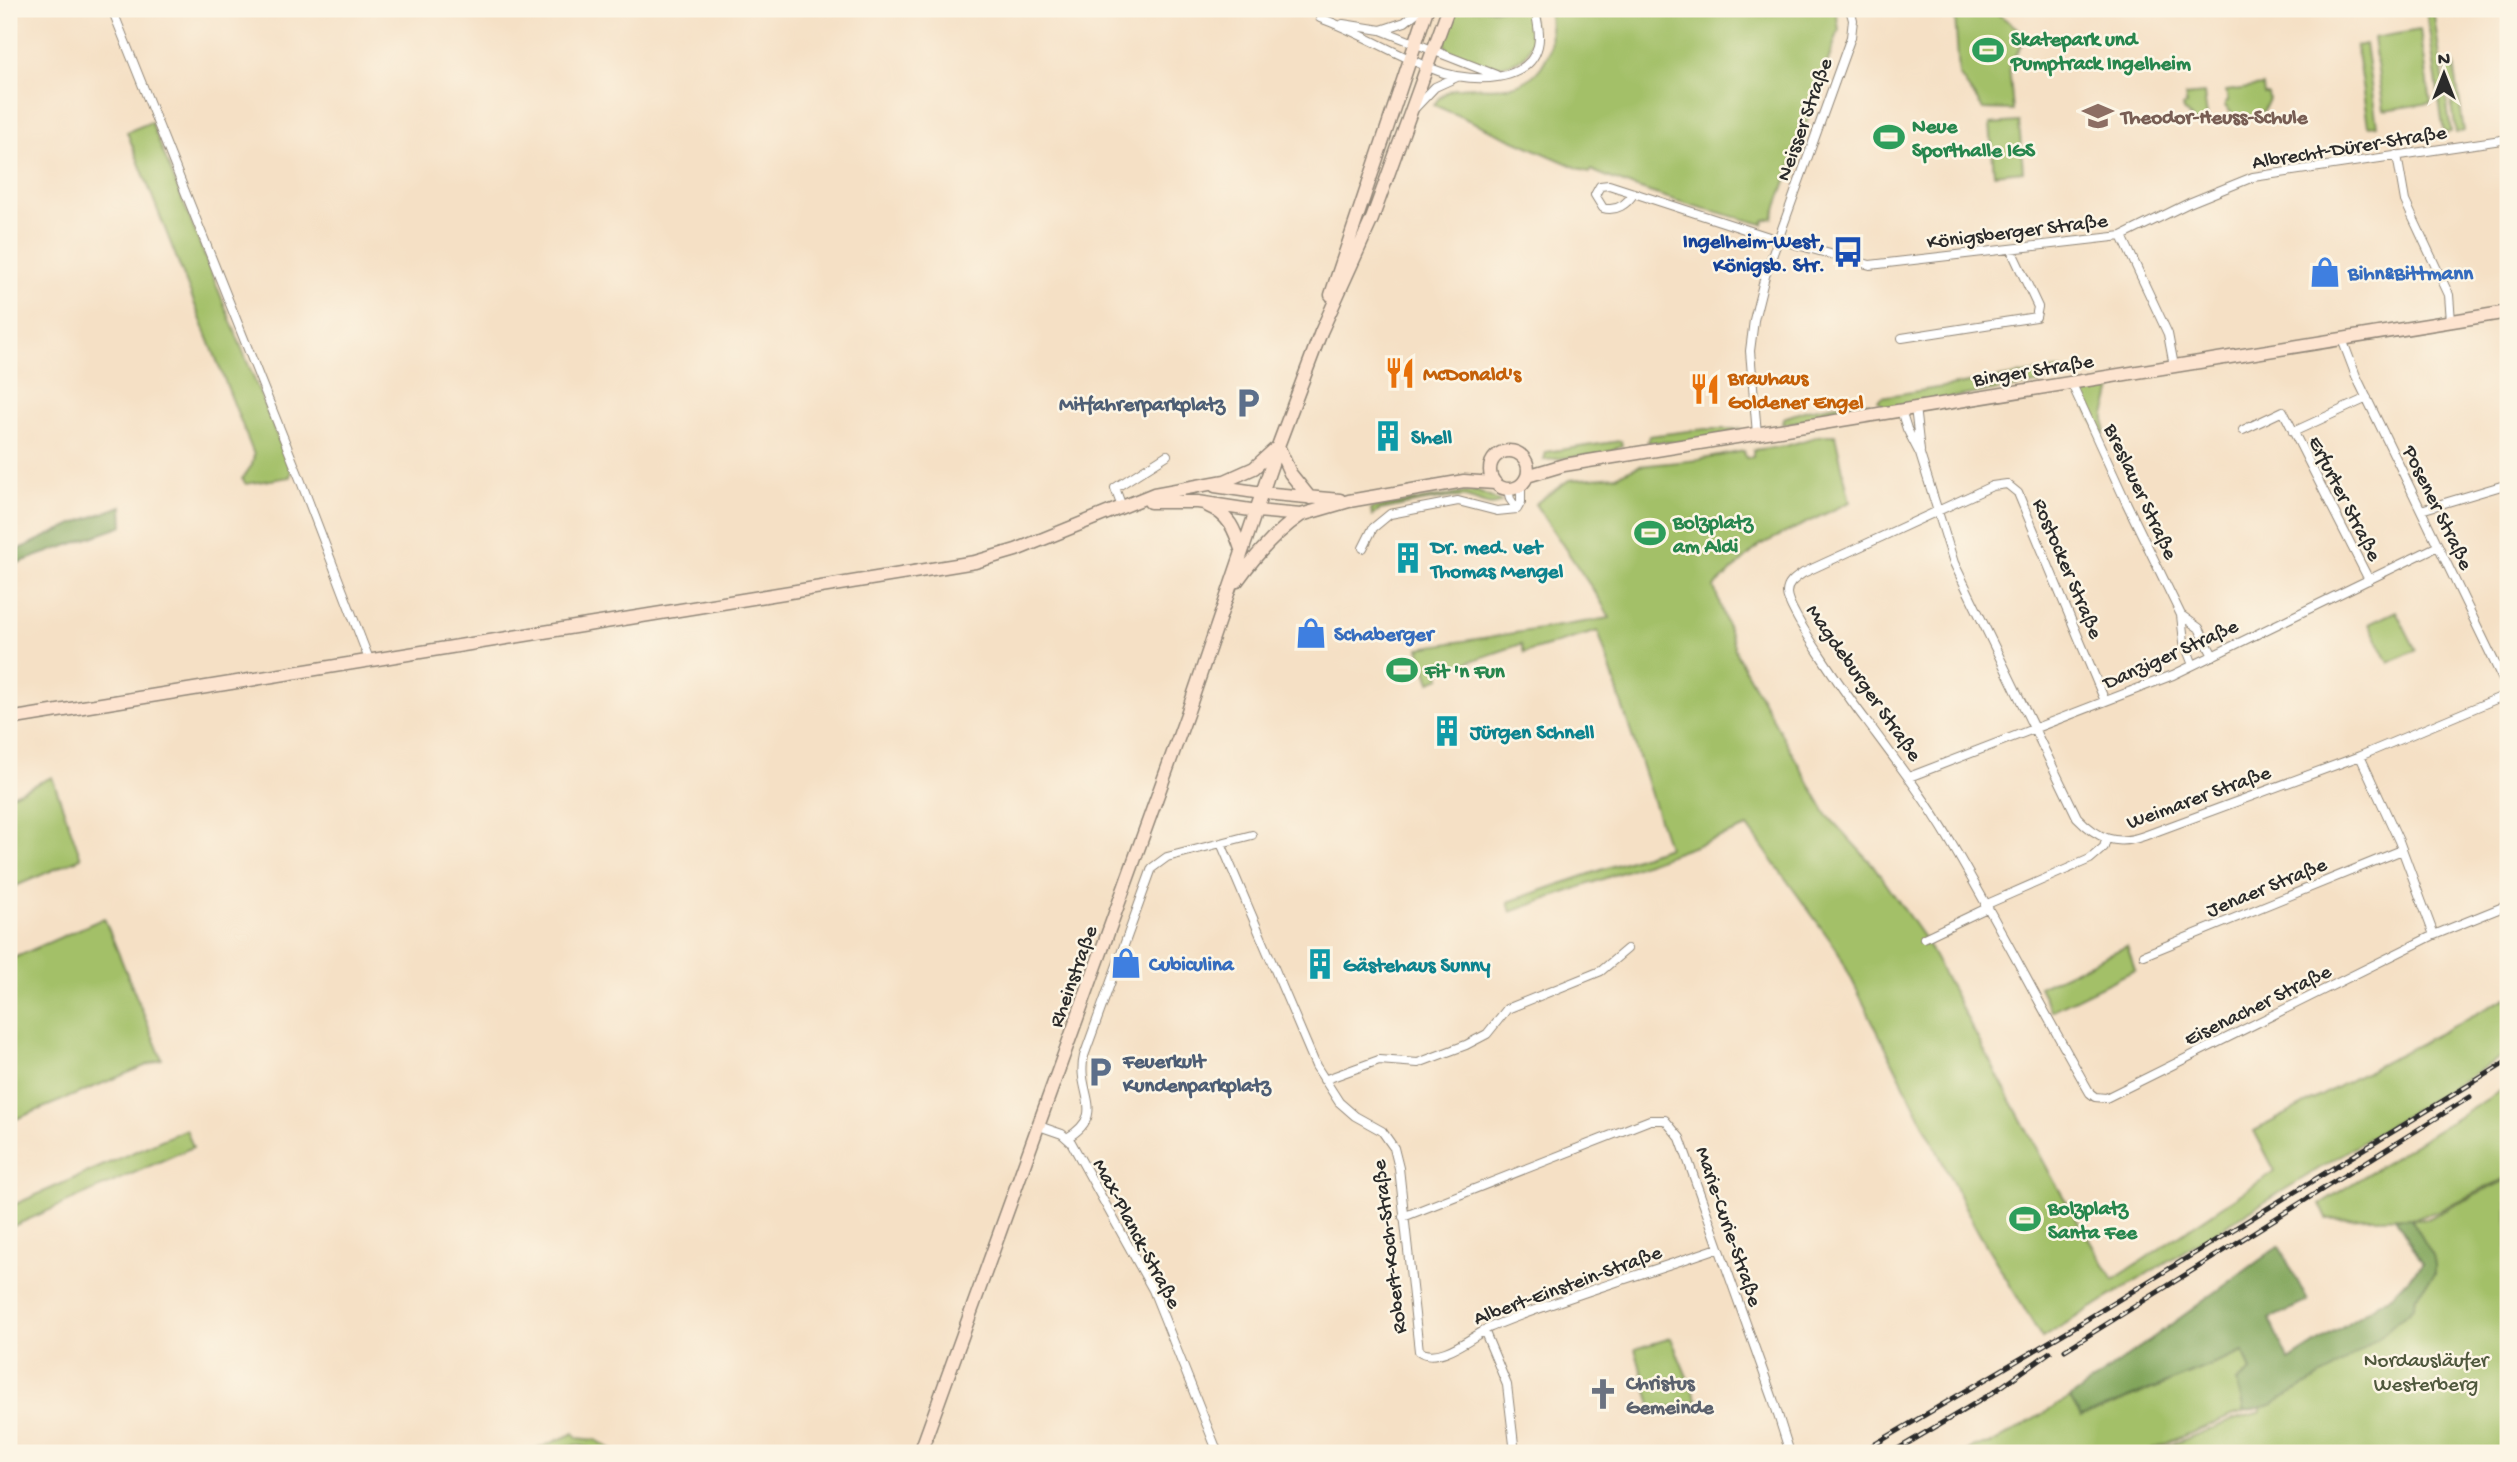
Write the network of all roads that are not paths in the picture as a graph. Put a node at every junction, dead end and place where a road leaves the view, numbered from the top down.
1 (1420, 9) edge
2 (1427, 9) edge
3 (1448, 9) edge
4 (1535, 9) edge
5 (1850, 9) edge
6 (113, 10) edge
7 (1320, 18) dead end
8 (1331, 22) junction
9 (1381, 30) junction
10 (1415, 44) junction
11 (1433, 51) junction
12 (1410, 58) junction
13 (1428, 66) junction
14 (1460, 76) junction
15 (1499, 76) junction
16 (1410, 114) junction
17 (2508, 139) edge
18 (2397, 155) junction
19 (1634, 193) junction
20 (2122, 236) junction
21 (1778, 239) junction
22 (2013, 248) junction
23 (2508, 312) edge
24 (2451, 321) junction
25 (1321, 332) junction
26 (1902, 338) dead end
27 (2343, 339) junction
28 (2174, 366) junction
29 (2071, 383) junction
30 (2367, 398) junction
31 (1915, 408) junction
32 (1901, 410) junction
33 (2243, 430) dead end
34 (2293, 432) junction
35 (1757, 434) junction
36 (1278, 446) junction
37 (1920, 454) junction
38 (1167, 455) dead end
39 (1525, 459) junction
40 (1564, 465) junction
41 (1490, 466) junction
42 (1524, 480) junction
43 (1464, 481) junction
44 (1495, 483) junction
45 (2508, 484) edge
46 (1208, 485) junction
47 (1508, 489) junction
48 (1262, 493) junction
49 (1310, 498) junction
50 (1349, 501) junction
51 (1198, 502) junction
52 (1122, 507) junction
53 (1517, 509) junction
54 (2421, 510) junction
55 (1257, 511) junction
56 (1938, 511) junction
57 (1301, 515) junction
58 (2438, 546) junction
59 (1363, 548) dead end
60 (1242, 552) junction
61 (2369, 580) junction
62 (1230, 590) junction
63 (2182, 615) junction
64 (2213, 656) junction
65 (370, 662) junction
66 (2193, 665) junction
67 (2508, 692) edge
68 (2105, 701) junction
69 (9, 719) edge
70 (2034, 729) junction
71 (2360, 756) junction
72 (1909, 777) junction
73 (1252, 835) dead end
74 (2106, 840) junction
75 (1221, 843) junction
76 (2402, 850) junction
77 (2508, 905) edge
78 (1986, 906) junction
79 (2434, 935) junction
80 (1924, 938) dead end
81 (1627, 949) dead end
82 (2144, 955) dead end
83 (1324, 1080) junction
84 (2095, 1097) joint
85 (1039, 1126) junction
86 (1067, 1138) junction
87 (1404, 1217) junction
88 (1718, 1248) junction
89 (1485, 1331) junction
90 (1429, 1356) joint
91 (920, 1453) edge
92 (1218, 1453) edge
93 (1515, 1453) edge
94 (1790, 1453) edge

1 - 9 street
2 - 10 main road
3 - 11 main road
4 - 15 street
5 - 21 street, Neisser Straße
6 - 65 street
7 - 8 street
8 - 9 street
8 - 12 street
9 - 10 street
10 - 11 street
10 - 12 main road
11 - 13 main road
11 - 15 street
12 - 13 street
12 - 25 main road
13 - 14 street
13 - 16 main road
14 - 15 street
14 - 16 street
16 - 25 main road
17 - 18 street, Albrecht-Dürer-Straße
18 - 20 street, Albrecht-Dürer-Straße
18 - 24 street
19 - 19 street
19 - 21 street
20 - 22 street, Königsberger Straße
20 - 28 street, Königsberger Straße
21 - 22 street, Königsberger Straße
21 - 35 street, Neisser Straße
22 - 26 street
23 - 24 main road, Binger Straße
24 - 27 main road, Binger Straße
25 - 36 main road, Rheinstraße
27 - 28 main road, Binger Straße
27 - 30 street, Posener Straße
28 - 29 main road, Binger Straße
29 - 31 main road, Binger Straße
29 - 63 street, Breslauer Straße
30 - 34 street, Erfurter Straße
30 - 54 street, Posener Straße
31 - 32 main road, Binger Straße
31 - 37 street, Weimarer Straße
32 - 35 main road, Binger Straße
32 - 37 street, Weimarer Straße
33 - 34 street, Erfurter Straße
34 - 61 street, Erfurter Straße
35 - 40 main road, Binger Straße
36 - 46 main road
36 - 48 main road, Rheinstraße
36 - 49 main road
37 - 56 street, Weimarer Straße
38 - 52 street
39 - 40 main road, Binger Straße
39 - 41 main road, Binger Straße
39 - 42 main road
40 - 42 main road, Binger Straße
41 - 43 main road
41 - 44 main road
42 - 47 main road, Binger Straße
42 - 53 street
43 - 44 main road
43 - 50 main road
44 - 47 main road
45 - 54 street
46 - 48 main road
46 - 52 main road
47 - 53 street
48 - 49 main road
48 - 55 main road, Rheinstraße
49 - 50 main road
50 - 57 main road
51 - 52 main road
51 - 55 main road
51 - 60 main road
52 - 65 main road
53 - 59 street
54 - 58 street, Posener Straße
55 - 57 main road
55 - 60 main road, Rheinstraße
56 - 68 street, Rostocker Straße
56 - 70 street, Weimarer Straße
56 - 72 street, Magdeburger Straße
57 - 62 main road
58 - 61 street, Danziger Straße
58 - 67 street, Posener Straße
60 - 62 main road, Rheinstraße
61 - 64 street, Danziger Straße
62 - 85 main road, Rheinstraße
63 - 64 street, Breslauer Straße
63 - 66 street, Breslauer Straße
64 - 66 street, Danziger Straße
65 - 69 main road
66 - 68 street, Danziger Straße
67 - 71 street, Weimarer Straße
68 - 70 street, Danziger Straße
70 - 72 street, Danziger Straße
70 - 74 street, Weimarer Straße
71 - 74 street, Weimarer Straße
71 - 76 street
72 - 78 street, Magdeburger Straße
73 - 75 street, Rheinstraße
74 - 78 street
75 - 83 street, Robert-Koch-Straße
75 - 86 street, Rheinstraße
76 - 79 street
76 - 82 street, Jenaer Straße
77 - 79 street, Eisenacher Straße
78 - 80 street
78 - 84 street, Magdeburger Straße
79 - 84 street, Eisenacher Straße
81 - 83 street
83 - 87 street, Robert-Koch-Straße
85 - 86 street
85 - 91 main road, Rheinstraße
86 - 92 street, Max-Planck-Straße
87 - 88 street, Marie-Curie-Straße
87 - 90 street, Robert-Koch-Straße
88 - 89 street, Albert-Einstein-Straße
88 - 94 street, Marie-Curie-Straße
89 - 90 street, Albert-Einstein-Straße
89 - 93 street

